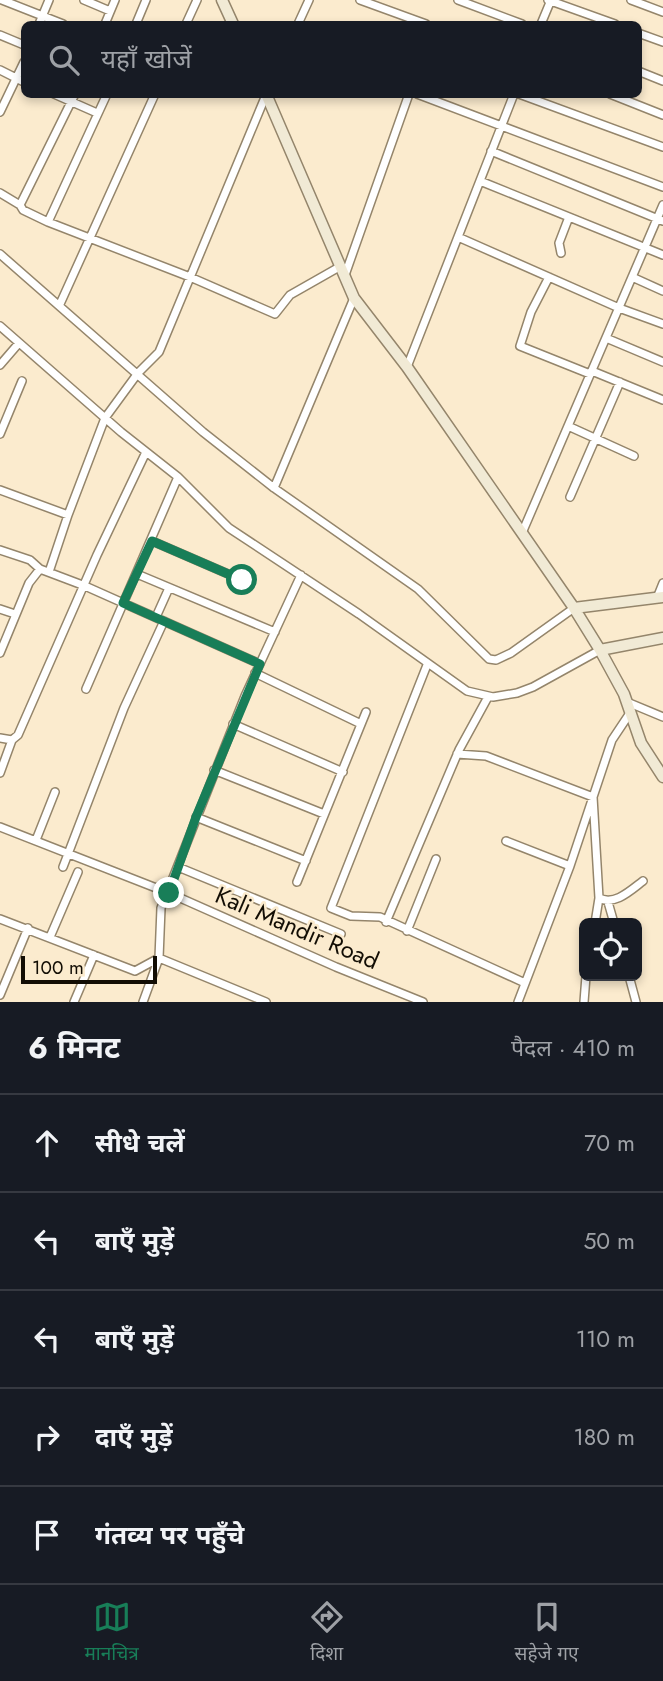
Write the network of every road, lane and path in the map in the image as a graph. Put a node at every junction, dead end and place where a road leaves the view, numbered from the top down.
1 (2, 0) edge
2 (49, 0) edge
3 (84, 0) edge
4 (114, 0) edge
5 (146, 0) edge
6 (197, 0) edge
7 (222, 0) edge
8 (309, 0) edge
9 (360, 0) edge
10 (458, 0) edge
11 (550, 0) edge
12 (631, 0) edge
13 (110, 11) junction
14 (663, 12) edge
15 (41, 20) edge
16 (105, 21) edge
17 (137, 21) edge
18 (188, 21) edge
19 (232, 21) edge
20 (299, 21) edge
21 (418, 21) edge
22 (514, 21) edge
23 (542, 21) edge
24 (607, 21) edge
25 (0, 34) edge
26 (642, 34) edge
27 (663, 42) edge
28 (21, 44) edge
29 (0, 70) edge
30 (642, 72) edge
31 (21, 80) edge
32 (663, 81) edge
33 (73, 98) edge
34 (105, 98) edge
35 (153, 98) edge
36 (264, 98) edge
37 (268, 98) edge
38 (408, 98) edge
39 (428, 98) edge
40 (514, 98) edge
41 (527, 98) edge
42 (620, 98) edge
43 (3, 100) edge
44 (0, 112) edge
45 (97, 113) junction
46 (663, 115) edge
47 (501, 128) junction
48 (663, 147) edge
49 (492, 151) junction
50 (480, 181) junction
51 (663, 187) edge
52 (0, 193) edge
53 (20, 205) junction
54 (663, 205) edge
55 (569, 217) junction
56 (660, 220) edge
57 (48, 222) junction
58 (458, 237) junction
59 (90, 238) junction
60 (645, 247) junction
61 (561, 253) dead end
62 (0, 254) edge
63 (663, 255) edge
64 (343, 271) junction
65 (190, 277) junction
66 (549, 277) junction
67 (632, 277) junction
68 (663, 291) edge
69 (354, 298) junction
70 (60, 304) junction
71 (619, 307) junction
72 (663, 324) edge
73 (0, 326) edge
74 (606, 338) junction
75 (19, 343) junction
76 (663, 362) edge
77 (0, 365) edge
78 (407, 367) junction
79 (592, 370) junction
80 (138, 373) junction
81 (22, 381) dead end
82 (620, 382) junction
83 (663, 400) edge
84 (105, 418) junction
85 (568, 426) junction
86 (0, 434) edge
87 (596, 439) junction
88 (146, 452) junction
89 (634, 456) dead end
90 (178, 477) junction
91 (274, 488) junction
92 (0, 491) edge
93 (570, 497) dead end
94 (68, 515) junction
95 (522, 533) junction
96 (152, 541) junction
97 (0, 550) edge
98 (40, 569) junction
99 (49, 572) junction
100 (137, 574) junction
101 (301, 575) junction
102 (242, 580) dead end
103 (663, 583) edge
104 (85, 586) junction
105 (169, 587) junction
106 (660, 597) edge
107 (123, 603) junction
108 (0, 609) edge
109 (576, 612) junction
110 (15, 614) junction
111 (156, 617) junction
112 (164, 621) junction
113 (275, 632) junction
114 (3, 637) edge
115 (663, 638) edge
116 (599, 648) junction
117 (0, 653) edge
118 (260, 664) junction
119 (427, 665) junction
120 (256, 673) junction
121 (86, 689) dead end
122 (488, 697) junction
123 (629, 707) junction
124 (366, 712) dead end
125 (663, 717) edge
126 (233, 724) junction
127 (361, 724) junction
128 (0, 738) edge
129 (12, 740) junction
130 (457, 754) junction
131 (215, 770) junction
132 (343, 772) junction
133 (0, 774) edge
134 (663, 777) edge
135 (55, 792) dead end
136 (593, 797) junction
137 (324, 814) junction
138 (196, 817) junction
139 (0, 827) edge
140 (36, 840) junction
141 (506, 841) dead end
142 (68, 854) junction
143 (436, 859) dead end
144 (306, 861) junction
145 (570, 866) junction
146 (63, 867) dead end
147 (178, 867) junction
148 (78, 873) dead end
149 (643, 881) dead end
150 (297, 882) dead end
151 (169, 893) junction
152 (599, 898) junction
153 (608, 901) junction
154 (596, 918) edge
155 (613, 918) edge
156 (0, 919) edge
157 (386, 922) junction
158 (28, 928) junction
159 (407, 931) junction
160 (341, 934) dead end
161 (50, 937) junction
162 (94, 954) junction
163 (159, 958) junction
164 (586, 981) edge
165 (630, 981) edge
166 (525, 983) junction
167 (0, 995) edge
168 (244, 998) edge
169 (74, 1002) edge
170 (143, 1002) edge
171 (266, 1002) edge
172 (424, 1002) edge
173 (518, 1002) edge
174 (584, 1002) edge
175 (636, 1002) edge

1 - 15 street
2 - 15 street
3 - 13 street
4 - 13 street
5 - 17 street
6 - 18 street
7 - 19 street
8 - 20 street
9 - 21 street
10 - 22 street
11 - 23 street
11 - 24 street
12 - 14 street
13 - 16 street
25 - 28 street
26 - 27 street
29 - 31 street
30 - 32 street
31 - 43 street
33 - 45 street
33 - 53 street
34 - 45 street
35 - 59 street
36 - 65 street
37 - 64 street
38 - 64 street
39 - 47 street
40 - 47 street
41 - 48 street
42 - 46 street
43 - 44 street
45 - 57 street
47 - 49 street
47 - 51 street
49 - 50 street
49 - 56 street
50 - 55 street
50 - 58 street
52 - 53 street
53 - 57 street
54 - 56 street
55 - 60 street
55 - 61 street
56 - 60 street
57 - 59 street
58 - 66 street
58 - 78 street
59 - 65 street
59 - 70 street
60 - 63 street
60 - 67 street
62 - 70 street
64 - 65 street
64 - 69 street
65 - 80 street
66 - 71 street
66 - 79 street
67 - 68 street
67 - 71 street
69 - 78 street
69 - 91 street
70 - 80 street
71 - 72 street
71 - 74 street
73 - 75 street
74 - 76 street
74 - 79 street
75 - 77 street
75 - 84 street
78 - 95 street
79 - 82 street
79 - 85 street
80 - 84 street
80 - 91 street
81 - 86 street
82 - 83 street
82 - 87 street
84 - 88 street
84 - 94 street
85 - 87 street
85 - 95 street
87 - 89 street
87 - 93 street
88 - 90 street
88 - 104 street
90 - 96 street
90 - 101 street
91 - 109 street
92 - 94 street
94 - 99 street
95 - 109 street
96 - 100 street
96 - 102 street
97 - 98 street
98 - 99 street
98 - 110 street
99 - 104 street
100 - 105 street
100 - 107 street
101 - 113 street
101 - 119 street
103 - 106 street
104 - 107 street
104 - 129 street
105 - 111 street
105 - 113 street
106 - 109 street
107 - 111 street
107 - 121 street
108 - 110 street
109 - 116 street
110 - 114 street
111 - 112 street
112 - 118 street
112 - 142 street
113 - 118 street
114 - 117 street
115 - 116 street
116 - 122 street
116 - 123 street
118 - 120 street
119 - 122 street
119 - 157 street
120 - 126 street
120 - 127 street
122 - 130 street
123 - 125 street
123 - 134 street
123 - 136 street
124 - 127 street
126 - 131 street
126 - 132 street
127 - 132 street
128 - 129 street
129 - 133 street
130 - 136 street
130 - 157 street
131 - 137 street
131 - 138 street
132 - 137 street
135 - 140 street
136 - 145 street
136 - 152 street
137 - 144 street
138 - 144 street
138 - 147 street
139 - 140 street, Kali Mandir Road
140 - 142 street, Kali Mandir Road
141 - 145 street
142 - 146 street
142 - 151 street, Kali Mandir Road
143 - 159 street
144 - 150 street
145 - 166 street
147 - 151 street
147 - 160 street
148 - 161 street
149 - 153 street
151 - 163 street
151 - 172 street, Kali Mandir Road
152 - 153 street
152 - 154 street
153 - 155 street
156 - 158 street
157 - 159 street
158 - 161 street
158 - 167 street
159 - 166 street
161 - 162 street
162 - 163 street
162 - 169 street
163 - 168 street
163 - 170 street
164 - 174 street
165 - 175 street
166 - 173 street
168 - 171 street

